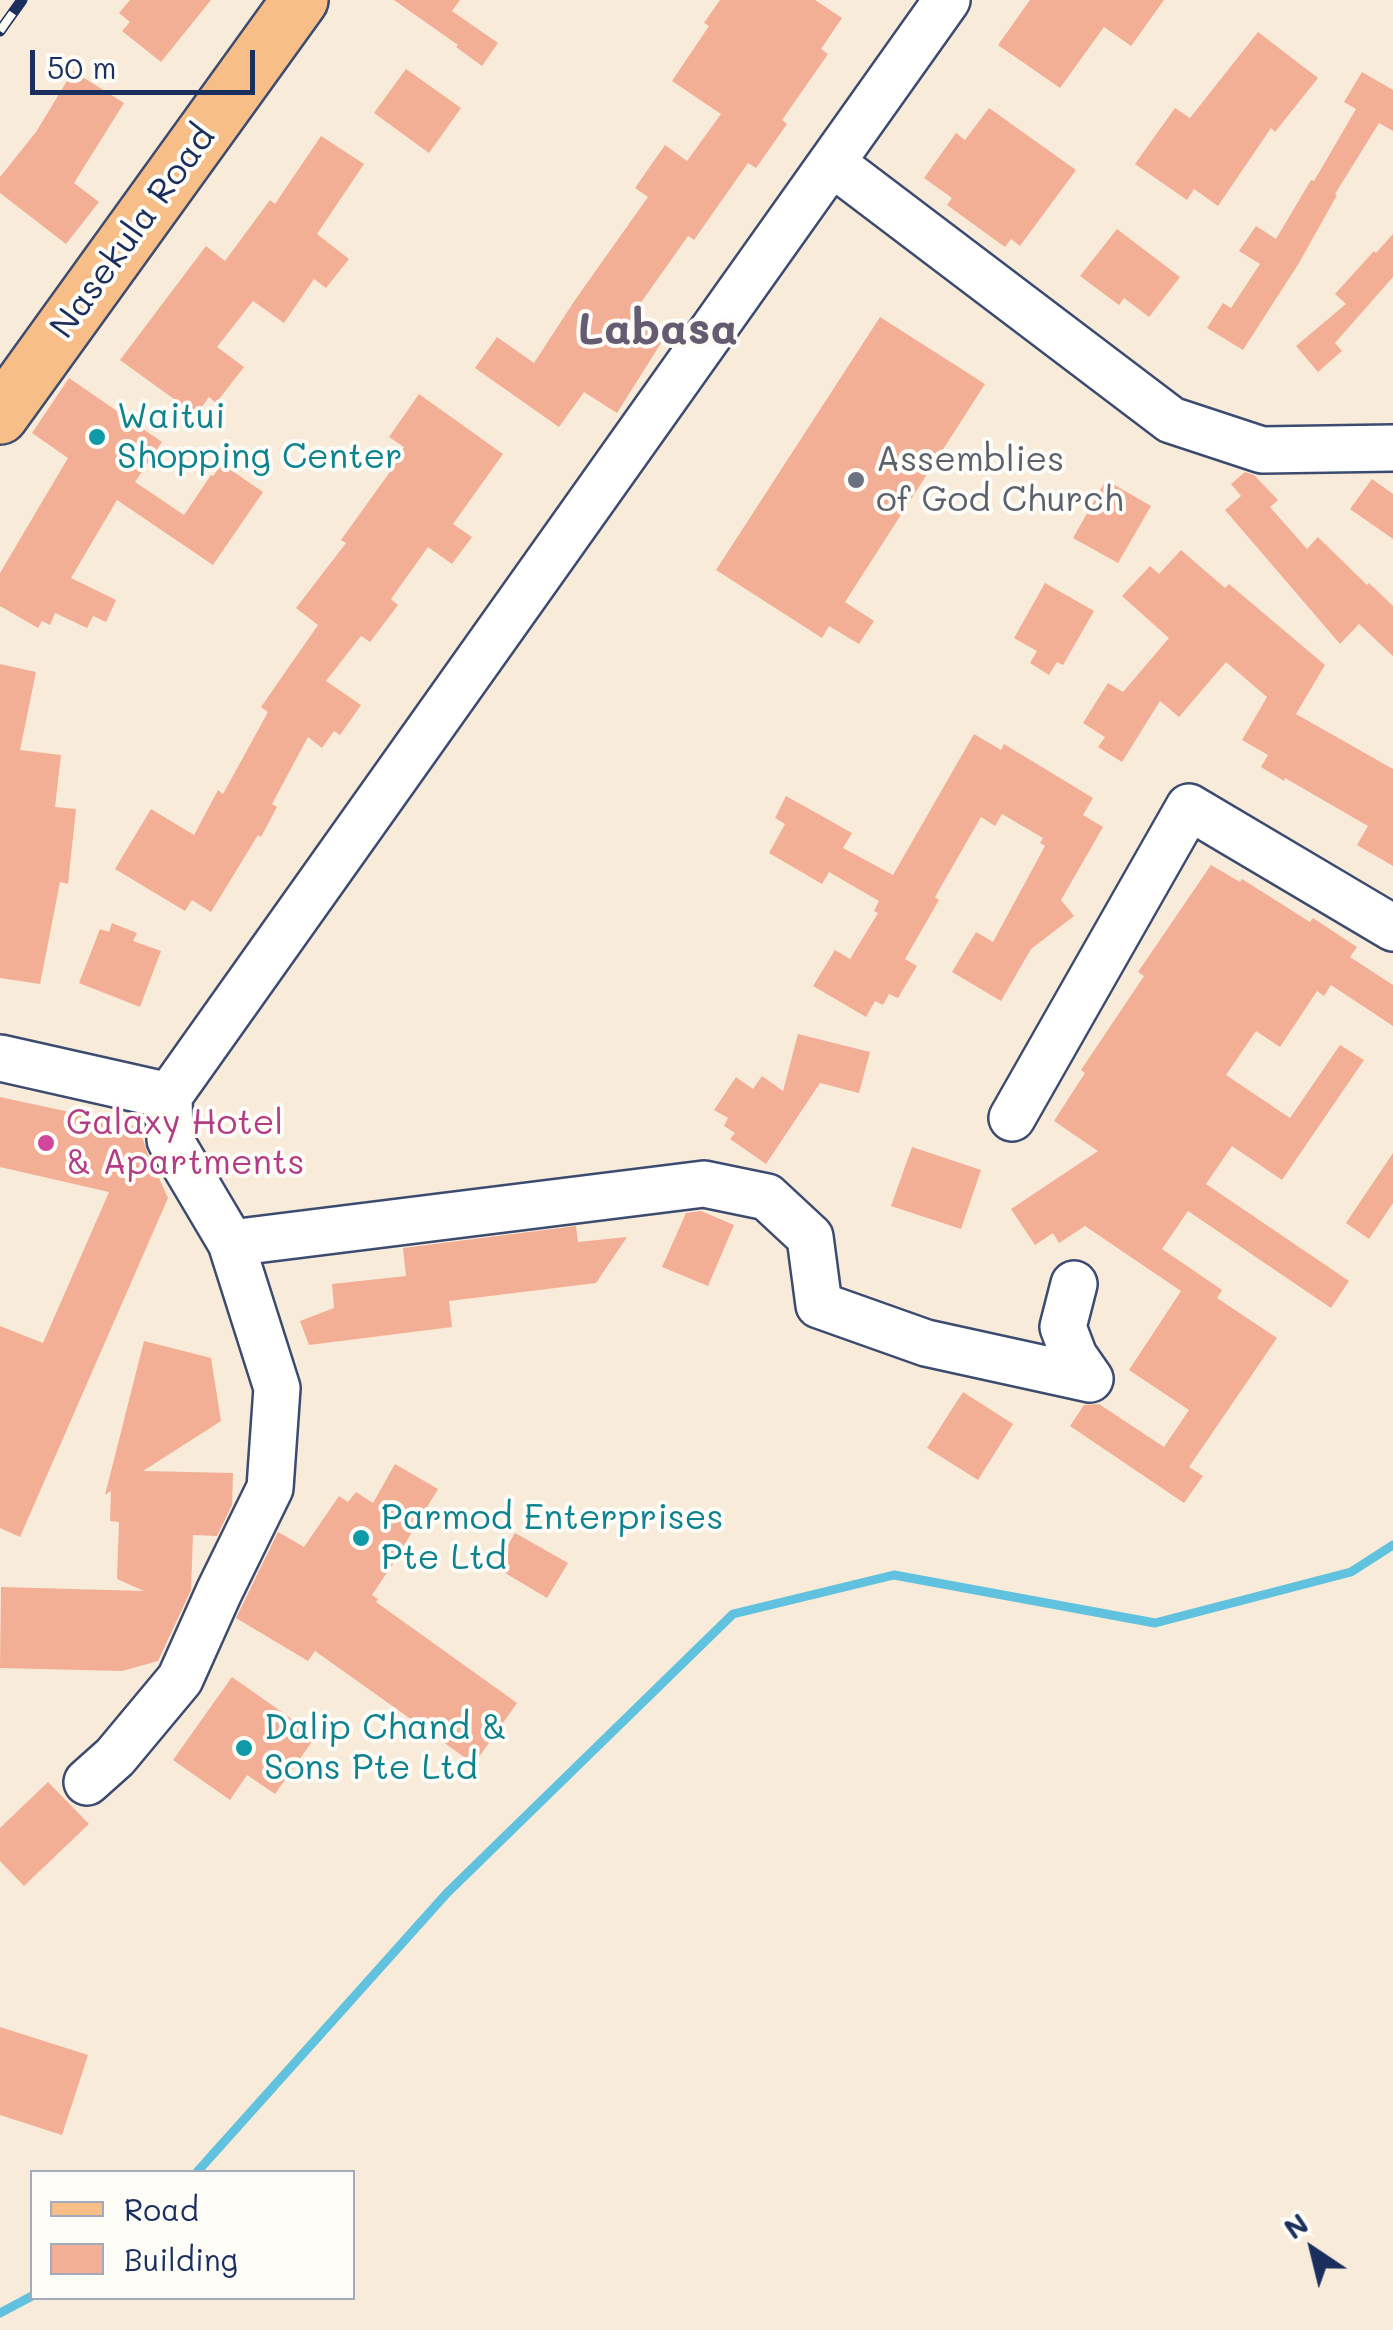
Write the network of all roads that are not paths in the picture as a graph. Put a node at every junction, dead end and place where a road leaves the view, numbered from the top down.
1 (300, 0) edge
2 (947, 0) edge
3 (832, 163) junction
4 (0, 416) edge
5 (1393, 448) edge
6 (1393, 928) edge
7 (0, 1058) edge
8 (169, 1096) junction
9 (1012, 1118) dead end
10 (231, 1243) junction
11 (1074, 1284) dead end
12 (88, 1782) dead end

1 - 4 main road, Nasekula Road
2 - 3 street
3 - 5 street
3 - 8 street
6 - 9 street
7 - 8 street
8 - 10 street
10 - 11 street
10 - 12 street

